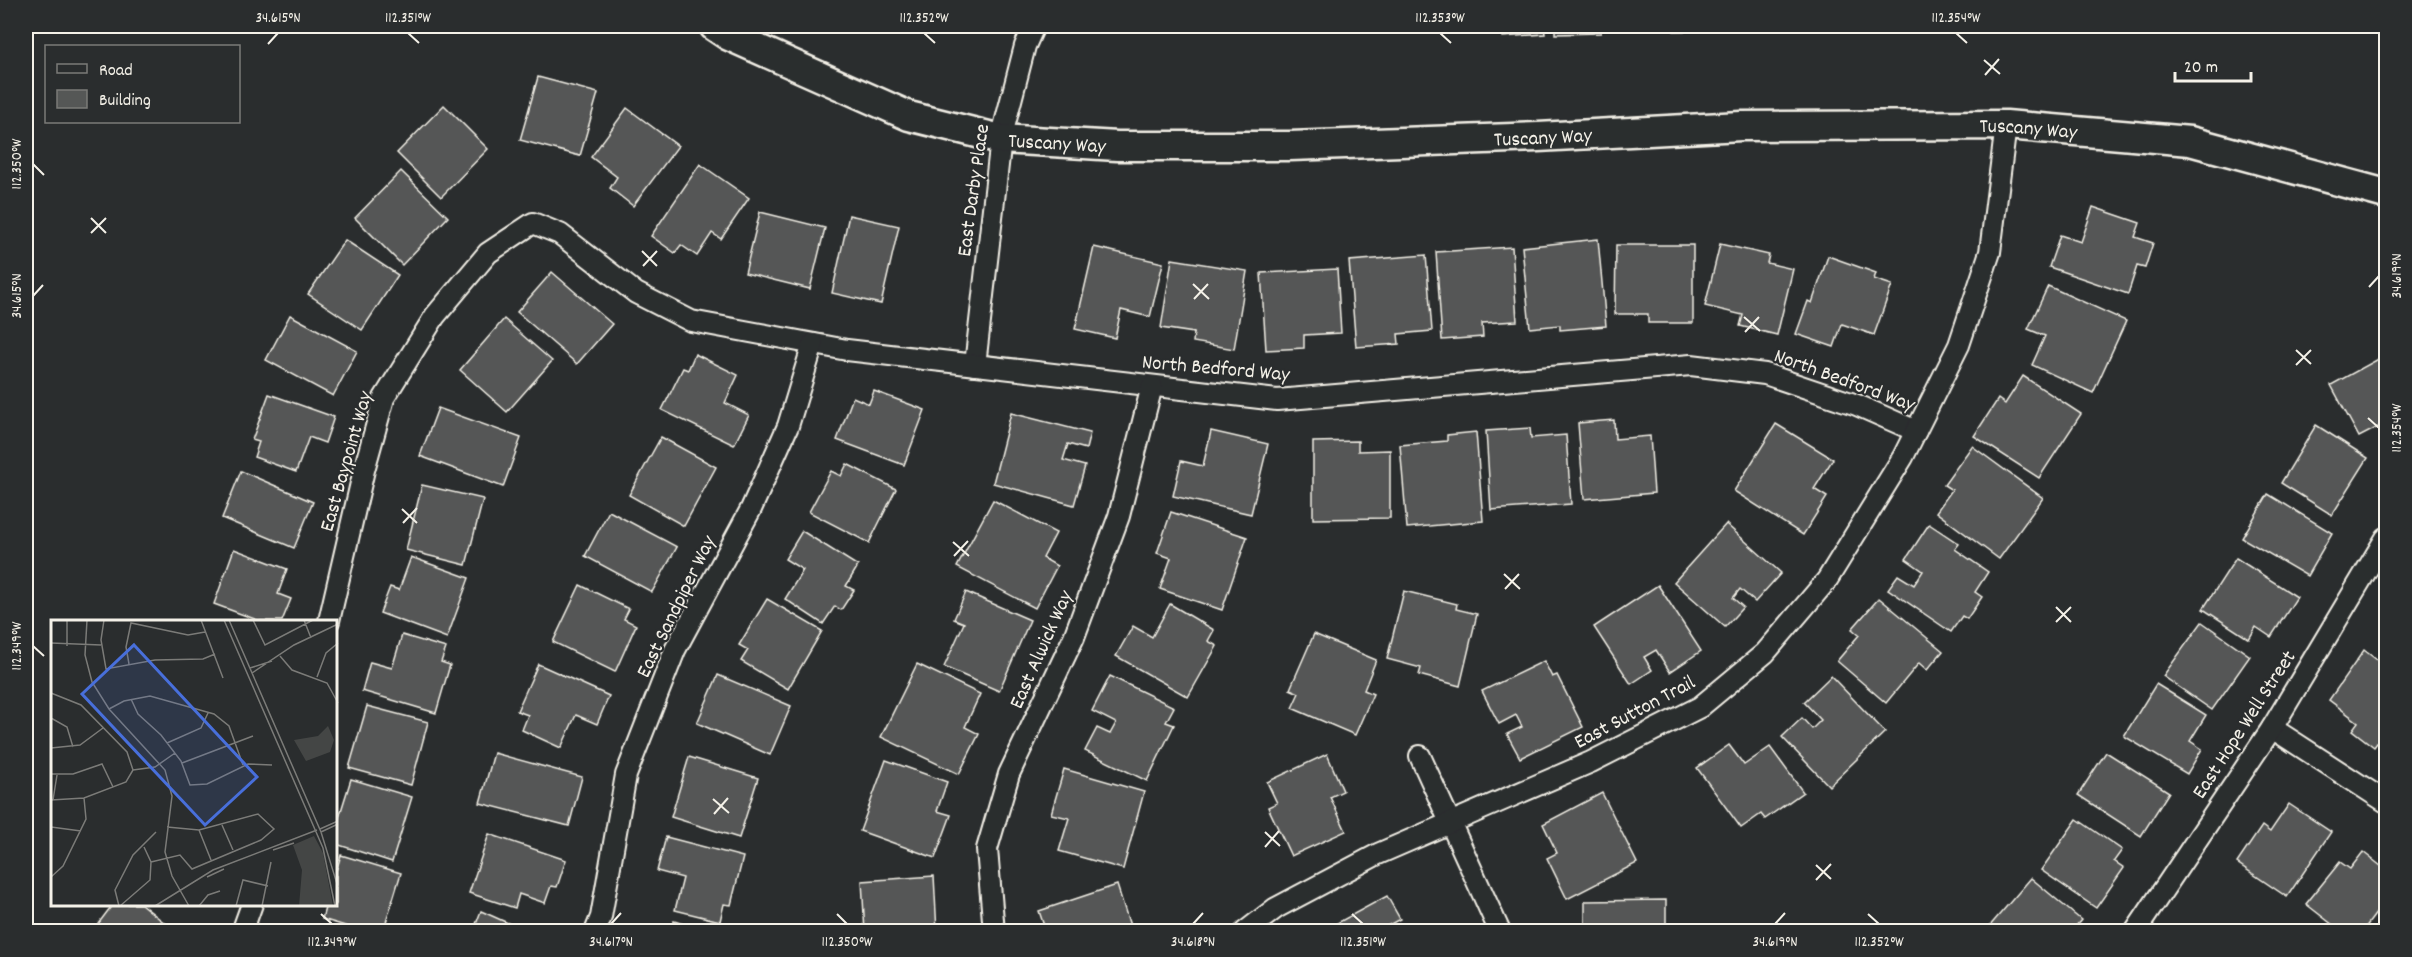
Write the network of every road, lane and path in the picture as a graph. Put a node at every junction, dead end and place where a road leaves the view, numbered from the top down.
1 (714, 26) edge
2 (1034, 26) edge
3 (2006, 125) junction
4 (1001, 139) junction
5 (2386, 194) edge
6 (533, 224) joint
7 (813, 344) junction
8 (975, 365) junction
9 (1152, 386) junction
10 (1916, 431) junction
11 (2386, 538) edge
12 (329, 620) edge
13 (2272, 728) junction
14 (1420, 756) dead end
15 (2386, 802) edge
16 (1450, 822) junction
17 (251, 906) edge
18 (245, 931) edge
19 (595, 932) edge
20 (994, 932) edge
21 (1245, 932) edge
22 (1500, 932) edge
23 (2135, 932) edge

1 - 4 street, Tuscany Way
2 - 4 street, East Darby Place
3 - 4 street, Tuscany Way
3 - 5 street, Tuscany Way
3 - 10 street, East Sutton Trail
4 - 8 street, East Darby Place
6 - 7 street, North Bedford Way
6 - 12 street, East Baypoint Way
7 - 8 street, North Bedford Way
7 - 19 street, East Sandpiper Way
8 - 9 street, North Bedford Way
9 - 10 street, North Bedford Way
9 - 20 street, East Alwick Way
10 - 16 street, East Sutton Trail
11 - 13 street, East Hope Well Street
13 - 15 street
13 - 23 street, East Hope Well Street
14 - 16 street
16 - 21 street, East Sutton Trail
16 - 22 street
17 - 18 street

